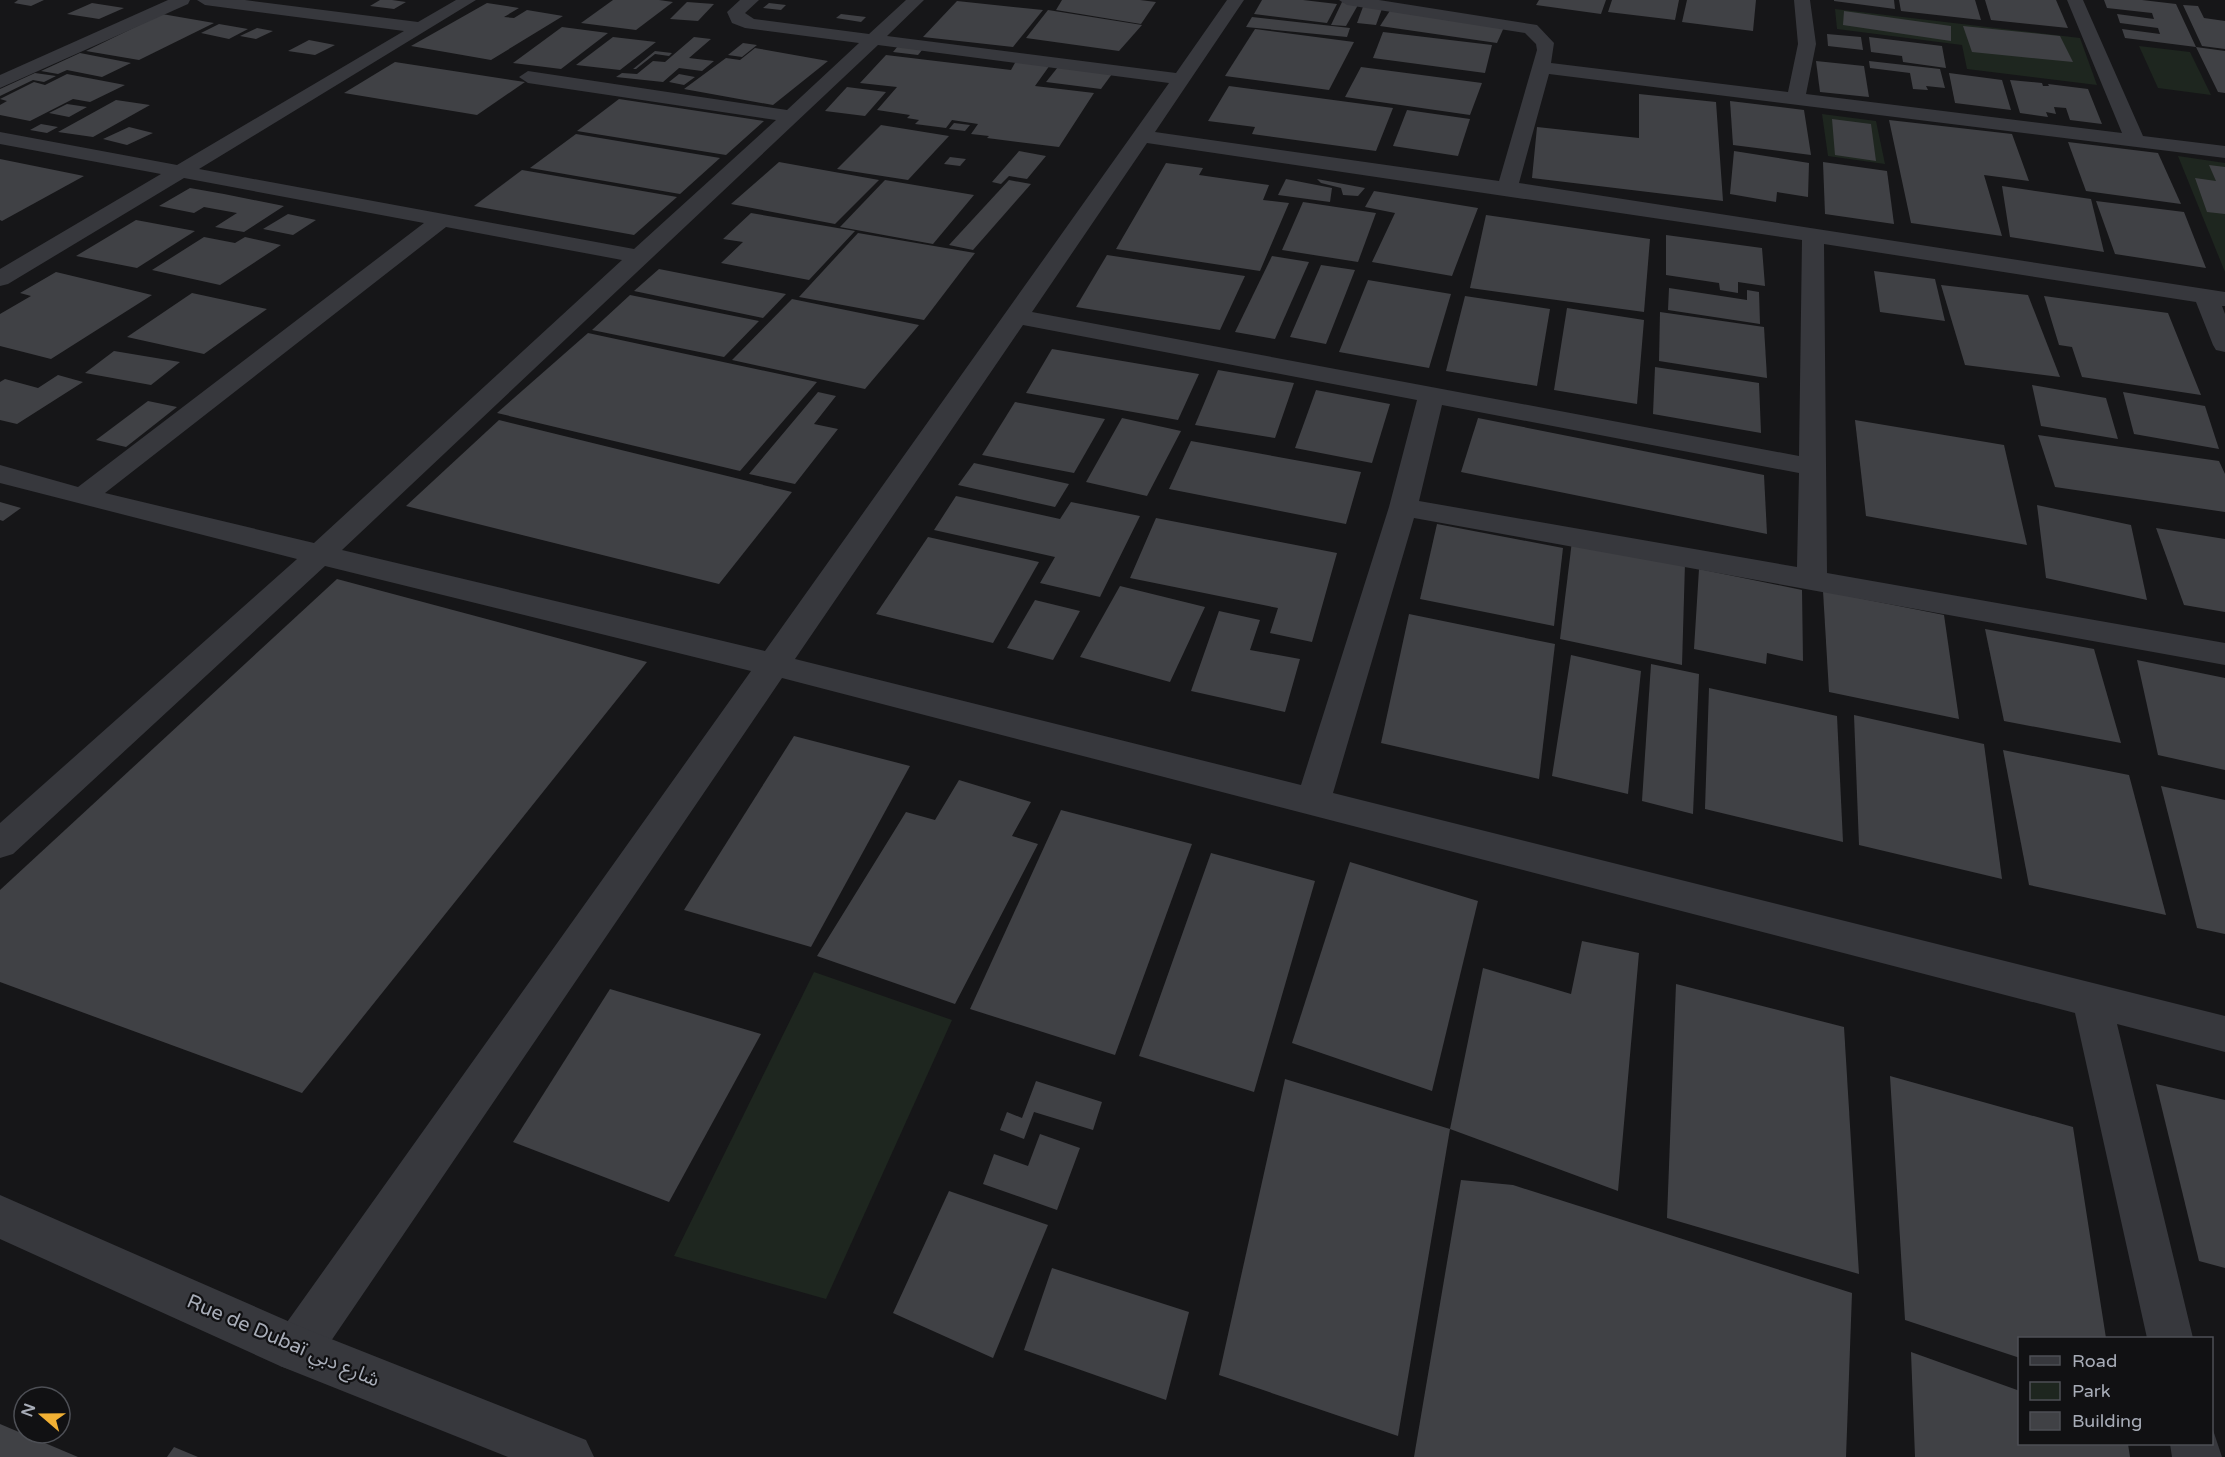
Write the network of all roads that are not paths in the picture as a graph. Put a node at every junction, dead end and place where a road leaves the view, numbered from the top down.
1 (182, 0) edge
2 (205, 0) edge
3 (468, 0) edge
4 (751, 0) edge
5 (916, 0) edge
6 (1236, 0) edge
7 (1347, 0) edge
8 (1802, 0) edge
9 (2075, 0) edge
10 (422, 28) junction
11 (875, 38) junction
12 (1540, 67) junction
13 (528, 77) dead end
14 (1182, 79) junction
15 (0, 82) edge
16 (1796, 98) junction
17 (791, 116) junction
18 (1143, 136) junction
19 (0, 138) edge
20 (2135, 140) junction
21 (2225, 152) edge
22 (180, 171) junction
23 (1507, 188) junction
24 (442, 220) junction
25 (1813, 237) junction
26 (640, 257) junction
27 (0, 279) edge
28 (2216, 298) edge
29 (1016, 316) junction
30 (2225, 345) edge
31 (1431, 397) junction
32 (1811, 467) junction
33 (0, 474) edge
34 (83, 497) junction
35 (1403, 507) junction
36 (319, 555) junction
37 (1812, 580) junction
38 (2225, 654) edge
39 (774, 665) junction
40 (1313, 802) junction
41 (0, 844) edge
42 (2092, 1000) junction
43 (2225, 1034) edge
44 (0, 1217) edge
45 (2170, 1337) edge
46 (297, 1349) junction
47 (543, 1452) edge

1 - 15 street
2 - 10 street
3 - 10 street
4 - 11 street
5 - 11 street
6 - 14 street
7 - 12 street
8 - 16 street
9 - 20 street
10 - 22 street
11 - 14 street
11 - 17 street
12 - 16 street
12 - 23 street
13 - 17 street
14 - 18 street
16 - 20 street
17 - 26 street
18 - 23 street
18 - 29 street
19 - 22 street
20 - 21 street
22 - 24 street
22 - 27 street
23 - 25 street
24 - 26 street
24 - 34 street
25 - 28 street
25 - 32 street
26 - 36 street
28 - 30 street
29 - 31 street
29 - 39 street
31 - 32 street
31 - 35 street
32 - 37 street
33 - 34 street
34 - 36 street
35 - 37 street
35 - 40 street
36 - 39 street
36 - 41 street
37 - 38 street
39 - 40 street
39 - 46 street
40 - 42 street
42 - 43 street
42 - 45 street
44 - 46 street, Rue de Dubaï شارع دبي
46 - 47 street, Rue de Dubaï شارع دبي

